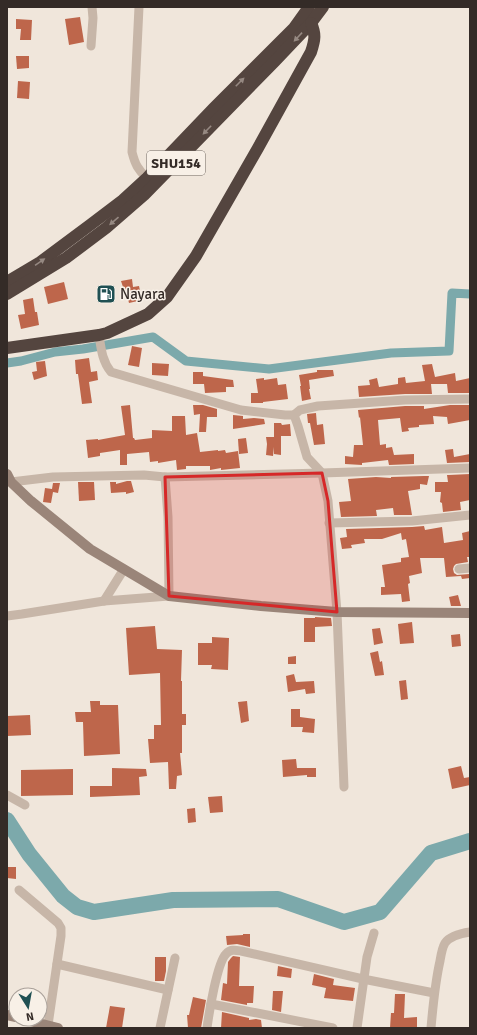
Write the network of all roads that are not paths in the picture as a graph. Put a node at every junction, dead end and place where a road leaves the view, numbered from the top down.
1 (92, 7) edge
2 (139, 7) edge
3 (309, 7) edge
4 (323, 7) edge
5 (311, 22) junction
6 (90, 46) dead end
7 (147, 178) junction
8 (7, 282) edge
9 (7, 294) edge
10 (99, 337) junction
11 (7, 348) edge
12 (470, 399) edge
13 (294, 415) junction
14 (470, 468) edge
15 (322, 473) junction
16 (165, 477) junction
17 (9, 478) edge
18 (470, 515) edge
19 (329, 523) junction
20 (470, 568) edge
21 (124, 569) junction
22 (459, 569) dead end
23 (169, 596) junction
24 (104, 601) junction
25 (337, 612) junction
26 (470, 613) edge
27 (7, 616) edge
28 (344, 787) dead end
29 (7, 795) edge
30 (25, 804) dead end
31 (19, 890) dead end
32 (470, 932) edge
33 (374, 933) dead end
34 (175, 958) dead end
35 (57, 964) junction
36 (363, 979) junction
37 (168, 990) junction
38 (434, 992) junction
39 (211, 1004) junction
40 (53, 1027) edge
41 (160, 1028) edge
42 (207, 1028) edge
43 (333, 1028) edge
44 (357, 1028) edge
45 (431, 1028) edge

1 - 6 street
2 - 7 street
7 -> 3 highway
4 - 5 highway, SHU154
5 -> 9 highway, SHU154
5 - 10 highway
8 -> 7 highway
10 - 11 highway
10 - 13 street
12 - 13 street
13 - 15 street
14 - 15 street
15 - 16 street
15 - 19 street
16 - 17 street
16 - 23 street
17 - 21 street
18 - 19 street
19 - 25 street
20 - 22 street
21 - 23 street
21 - 24 street
23 - 24 street
23 - 25 street
24 - 27 street
25 - 26 street
25 - 28 street
29 - 30 street
31 - 35 street
32 - 38 street
33 - 36 street
34 - 37 street
35 - 37 street
35 - 40 street
36 - 38 street
36 - 39 street
36 - 44 street
37 - 41 street
38 - 45 street
39 - 42 street
39 - 43 street

